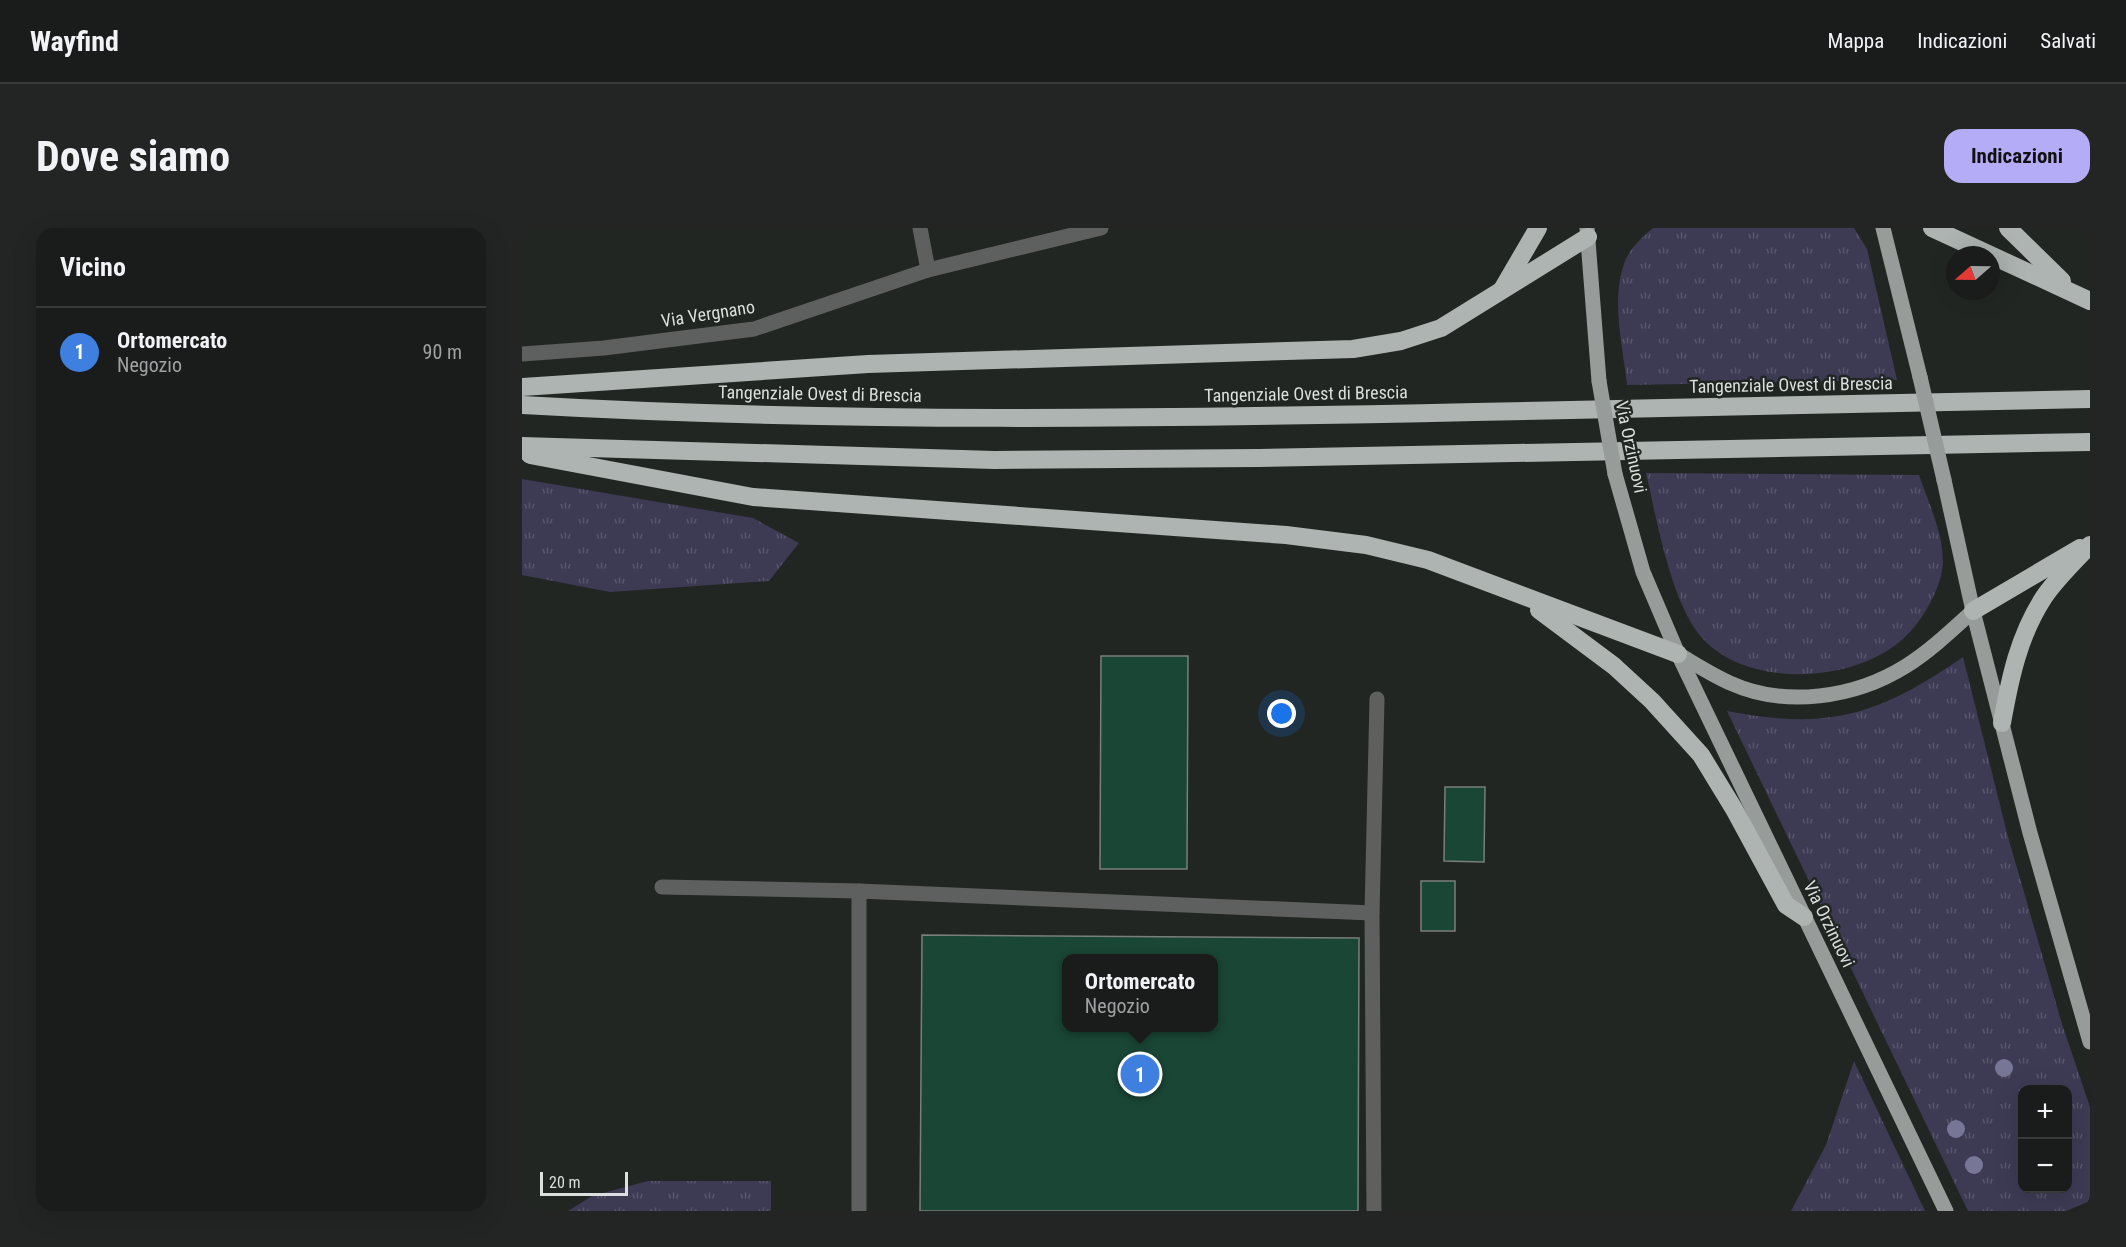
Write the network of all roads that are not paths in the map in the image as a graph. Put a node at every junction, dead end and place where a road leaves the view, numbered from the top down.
1 (920, 228) edge
2 (1101, 228) edge
3 (1538, 228) edge
4 (1883, 228) edge
5 (1932, 228) edge
6 (2008, 228) edge
7 (1592, 231) edge
8 (928, 270) junction
9 (2071, 291) junction
10 (1501, 293) junction
11 (2090, 301) edge
12 (522, 354) edge
13 (522, 387) edge
14 (2090, 399) edge
15 (522, 405) edge
16 (2090, 442) edge
17 (522, 446) edge
18 (522, 453) edge
19 (2090, 543) edge
20 (1501, 586) junction
21 (1973, 611) junction
22 (1678, 654) junction
23 (1377, 699) dead end
24 (2002, 723) junction
25 (662, 887) dead end
26 (859, 891) junction
27 (1372, 913) junction
28 (1804, 916) junction
29 (2090, 1042) edge
30 (859, 1211) edge
31 (1374, 1211) edge
32 (1946, 1211) edge

1 - 8 street
2 - 8 street, Via Vergnano
3 - 10 highway
4 - 21 main road, bridge
5 - 9 highway
6 - 9 highway
7 - 10 highway
7 - 22 main road, Via Orzinuovi, bridge
8 - 12 street, Via Vergnano
9 - 11 highway
10 - 13 highway
14 - 15 highway, Tangenziale Ovest di Brescia
16 - 17 highway
18 - 20 highway
19 - 21 highway
19 - 24 highway
20 - 22 highway
20 - 28 highway
21 - 22 main road
21 - 24 main road
22 - 28 main road, Via Orzinuovi
23 - 27 street
24 - 29 main road
25 - 26 street
26 - 27 street
26 - 30 street
27 - 31 street
28 - 32 main road, Via Orzinuovi

